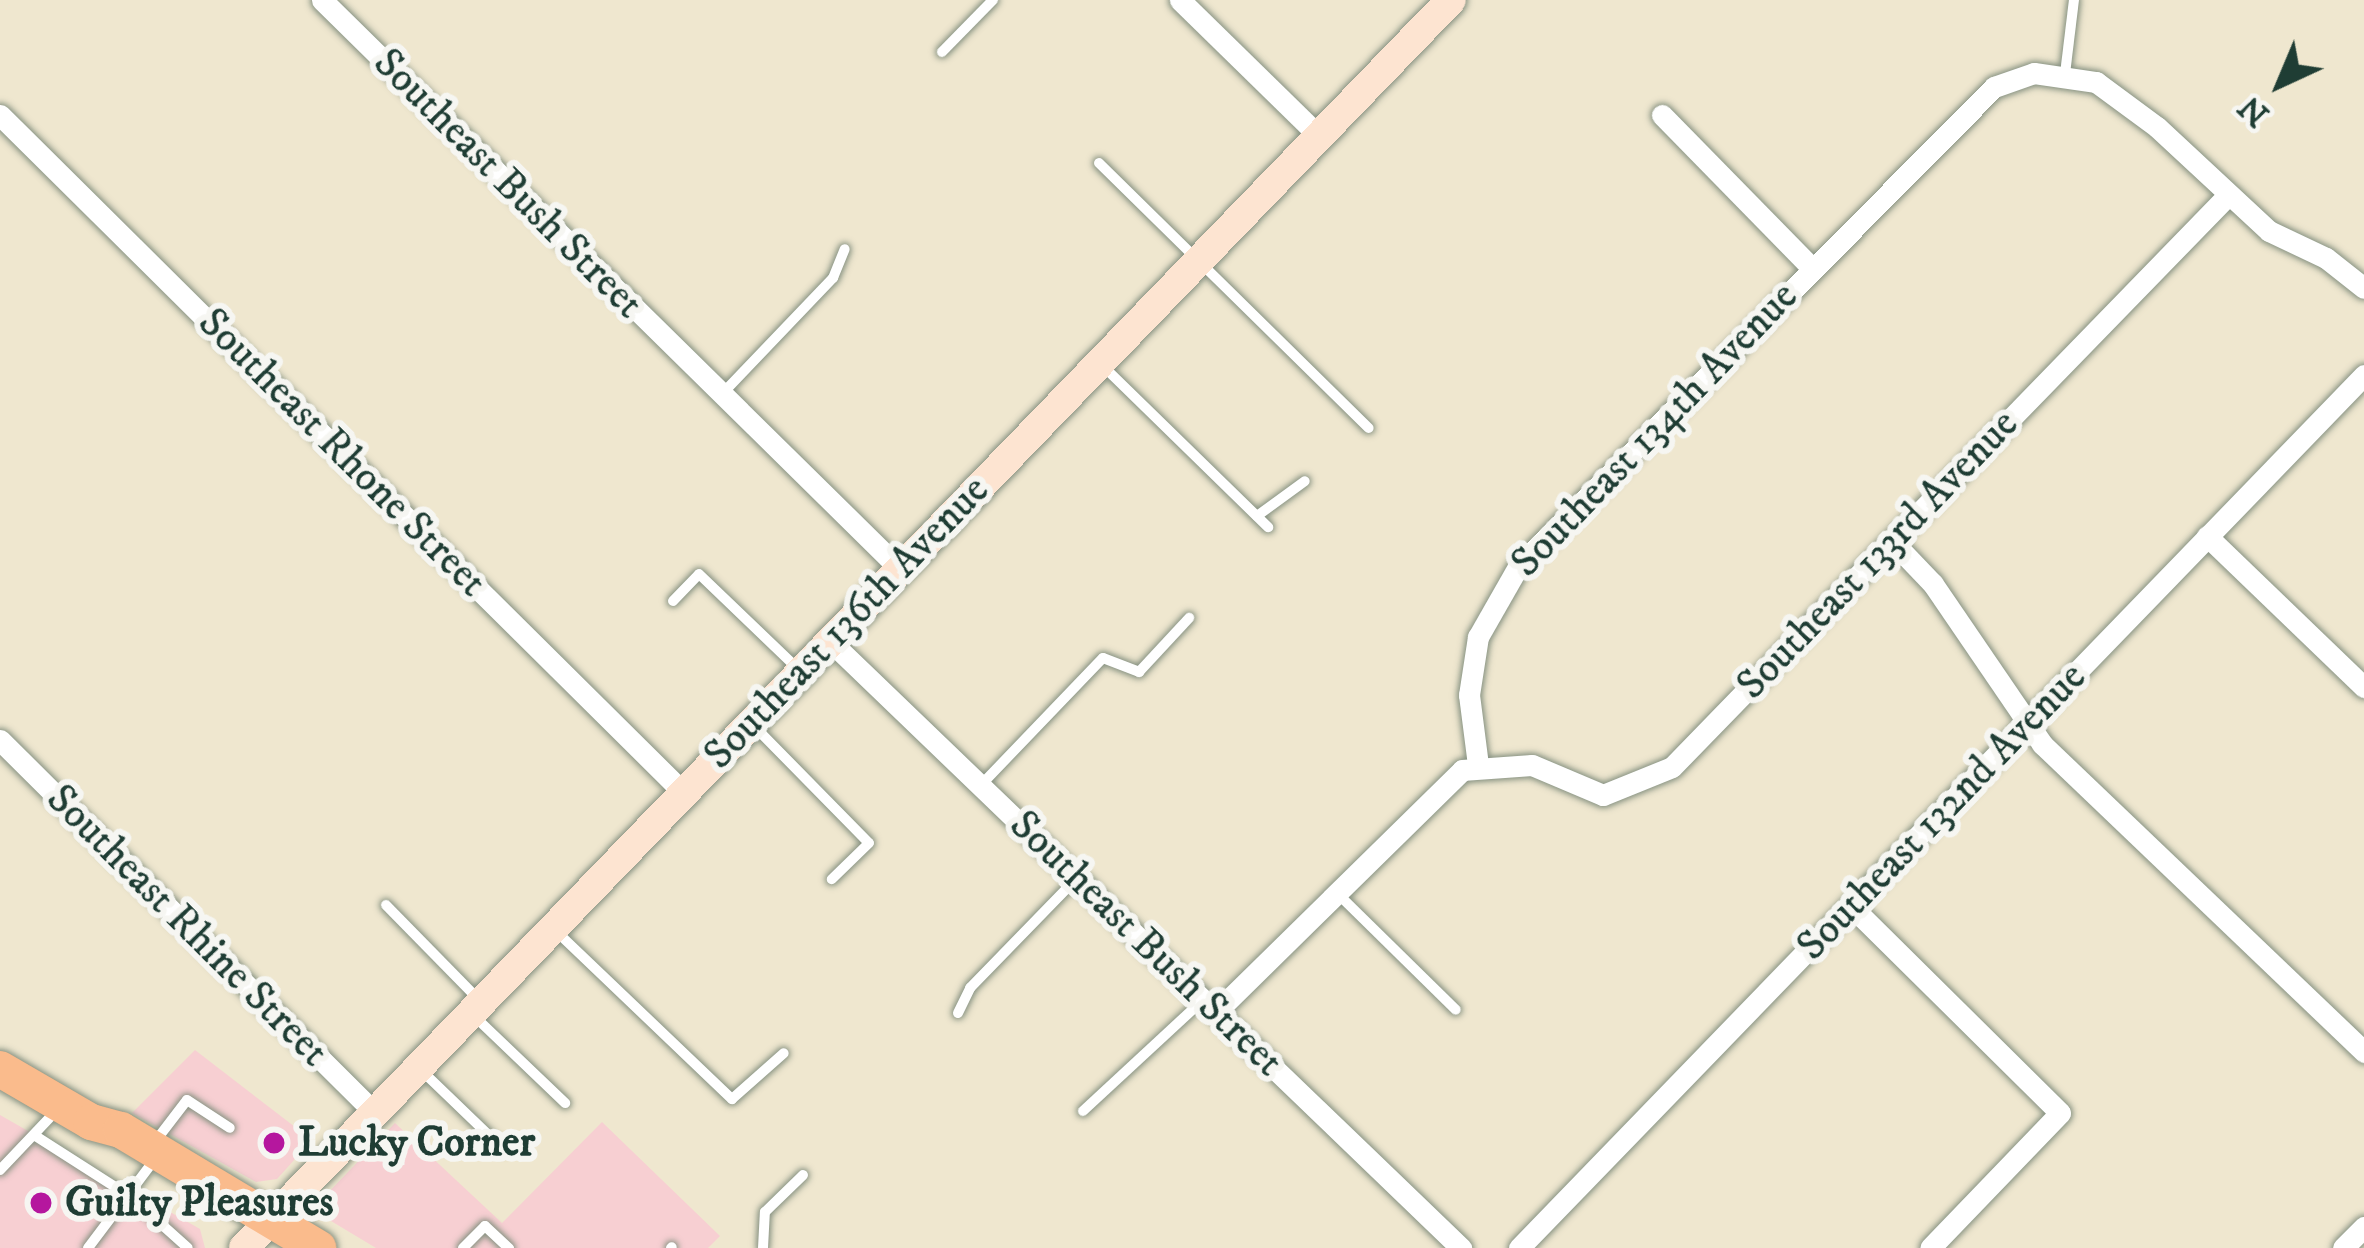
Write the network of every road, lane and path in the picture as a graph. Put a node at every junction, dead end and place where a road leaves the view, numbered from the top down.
1 (322, 0) edge
2 (993, 0) edge
3 (1180, 0) edge
4 (1451, 0) edge
5 (2074, 0) edge
6 (942, 52) dead end
7 (2061, 73) junction
8 (0, 115) edge
9 (1662, 115) dead end
10 (1319, 136) junction
11 (1099, 163) dead end
12 (2228, 195) junction
13 (845, 249) dead end
14 (1198, 261) junction
15 (1812, 268) junction
16 (2364, 288) edge
17 (1099, 363) junction
18 (2364, 375) edge
19 (722, 394) junction
20 (1369, 428) dead end
21 (1305, 482) dead end
22 (1257, 516) junction
23 (1268, 527) dead end
24 (2207, 536) junction
25 (1892, 541) junction
26 (900, 569) junction
27 (673, 602) dead end
28 (1189, 619) dead end
29 (830, 641) junction
30 (800, 671) junction
31 (2364, 688) edge
32 (751, 723) junction
33 (2029, 724) junction
34 (0, 740) edge
35 (1478, 765) junction
36 (980, 785) junction
37 (684, 793) junction
38 (832, 879) dead end
39 (1076, 879) junction
40 (1335, 891) junction
41 (386, 905) dead end
42 (1851, 906) junction
43 (553, 928) junction
44 (1210, 1005) junction
45 (475, 1007) junction
46 (1456, 1010) dead end
47 (958, 1013) dead end
48 (2364, 1052) edge
49 (784, 1053) dead end
50 (418, 1067) junction
51 (0, 1069) edge
52 (565, 1103) dead end
53 (1083, 1111) dead end
54 (374, 1112) junction
55 (76, 1113) junction
56 (230, 1128) dead end
57 (34, 1136) junction
58 (503, 1149) dead end
59 (0, 1170) edge
60 (144, 1170) junction
61 (802, 1175) dead end
62 (2364, 1227) edge
63 (263, 1237) edge
64 (88, 1248) edge
65 (188, 1248) edge
66 (318, 1248) edge
67 (464, 1248) edge
68 (509, 1248) edge
69 (763, 1248) edge
70 (1461, 1248) edge
71 (1519, 1248) edge
72 (1930, 1248) edge
73 (2343, 1248) edge

1 - 19 street, Southeast Bush Street
2 - 6 lane
3 - 10 street
4 - 10 street, Southeast 136th Avenue
5 - 7 lane
7 - 12 street
7 - 15 street, Southeast 134th Avenue
8 - 37 street, Southeast Rhone Street
9 - 15 street
10 - 14 street, Southeast 136th Avenue
11 - 14 lane
12 - 16 street
12 - 25 street, Southeast 133rd Avenue
13 - 19 lane
14 - 17 street, Southeast 136th Avenue
14 - 20 lane
15 - 35 street, Southeast 134th Avenue
17 - 22 lane
17 - 26 street, Southeast 136th Avenue
18 - 24 street, Southeast 132nd Avenue
19 - 26 street, Southeast Bush Street
21 - 22 lane
22 - 23 lane
24 - 31 street
24 - 33 street, Southeast 132nd Avenue
25 - 33 street
25 - 35 street, Southeast 133rd Avenue
26 - 29 street, Southeast 136th Avenue
27 - 30 lane
28 - 36 lane
29 - 30 street, Southeast 136th Avenue
29 - 36 street, Southeast Bush Street
30 - 32 street, Southeast 136th Avenue
32 - 37 street, Southeast 136th Avenue
32 - 38 lane
33 - 42 street, Southeast 132nd Avenue
33 - 48 street
34 - 54 street, Southeast Rhine Street
35 - 40 street
36 - 39 street, Southeast Bush Street
37 - 43 street, Southeast 136th Avenue
39 - 44 street, Southeast Bush Street
39 - 47 lane
40 - 44 street
40 - 46 lane
41 - 45 lane
42 - 71 street, Southeast 132nd Avenue
42 - 72 street
43 - 45 street, Southeast 136th Avenue
43 - 49 lane
44 - 53 lane
44 - 70 street, Southeast Bush Street
45 - 50 street, Southeast 136th Avenue
45 - 52 lane
50 - 54 street, Southeast 136th Avenue
50 - 58 lane
51 - 55 main road
54 - 63 street, Southeast 136th Avenue
55 - 57 lane
55 - 60 main road
56 - 60 lane
57 - 59 lane
57 - 60 lane
60 - 63 main road
60 - 64 lane
60 - 65 lane
61 - 69 lane
62 - 73 street
63 - 66 main road
67 - 68 lane

